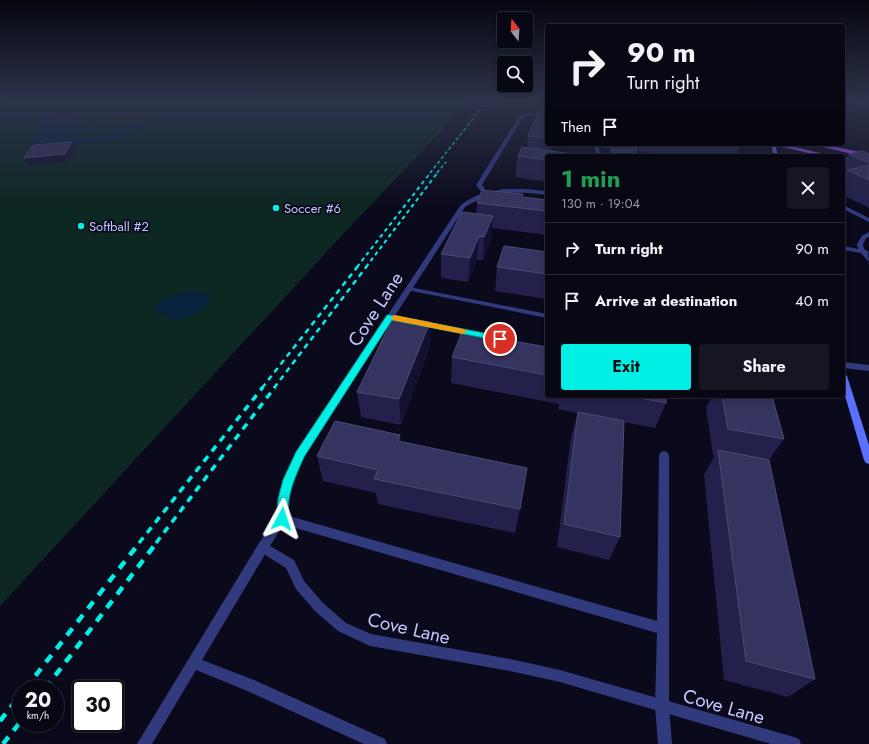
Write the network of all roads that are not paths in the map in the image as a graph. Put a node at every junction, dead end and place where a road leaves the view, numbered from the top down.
1 (510, 135) edge
2 (782, 146) edge
3 (822, 146) edge
4 (820, 154) edge
5 (869, 156) edge
6 (845, 159) edge
7 (869, 164) edge
8 (545, 193) edge
9 (486, 194) junction
10 (498, 199) edge
11 (845, 208) edge
12 (869, 220) edge
13 (869, 234) edge
14 (845, 248) edge
15 (866, 252) edge
16 (869, 259) edge
17 (409, 289) junction
18 (545, 316) edge
19 (414, 322) edge
20 (524, 343) edge
21 (845, 364) edge
22 (869, 368) edge
23 (845, 382) edge
24 (664, 455) dead end
25 (869, 460) edge
26 (282, 519) junction
27 (263, 547) junction
28 (663, 628) junction
29 (194, 663) junction
30 (662, 706) junction
31 (144, 744) edge
32 (380, 744) edge
33 (665, 744) edge
34 (794, 744) edge

1 - 9 street
2 - 4 main road
3 - 5 main road
6 - 7 main road
8 - 9 street, Cove Lane
9 - 10 street
9 - 17 street, Cove Lane
11 - 12 street
13 - 15 street
14 - 15 street
15 - 16 street
17 - 18 street
17 - 26 street, Cove Lane
19 - 20 street
21 - 22 street
23 - 25 main road
24 - 28 street
26 - 27 street
26 - 28 street
27 - 29 street
27 - 30 street, Cove Lane
28 - 30 street
29 - 31 street
29 - 32 street
30 - 33 street
30 - 34 street, Cove Lane

